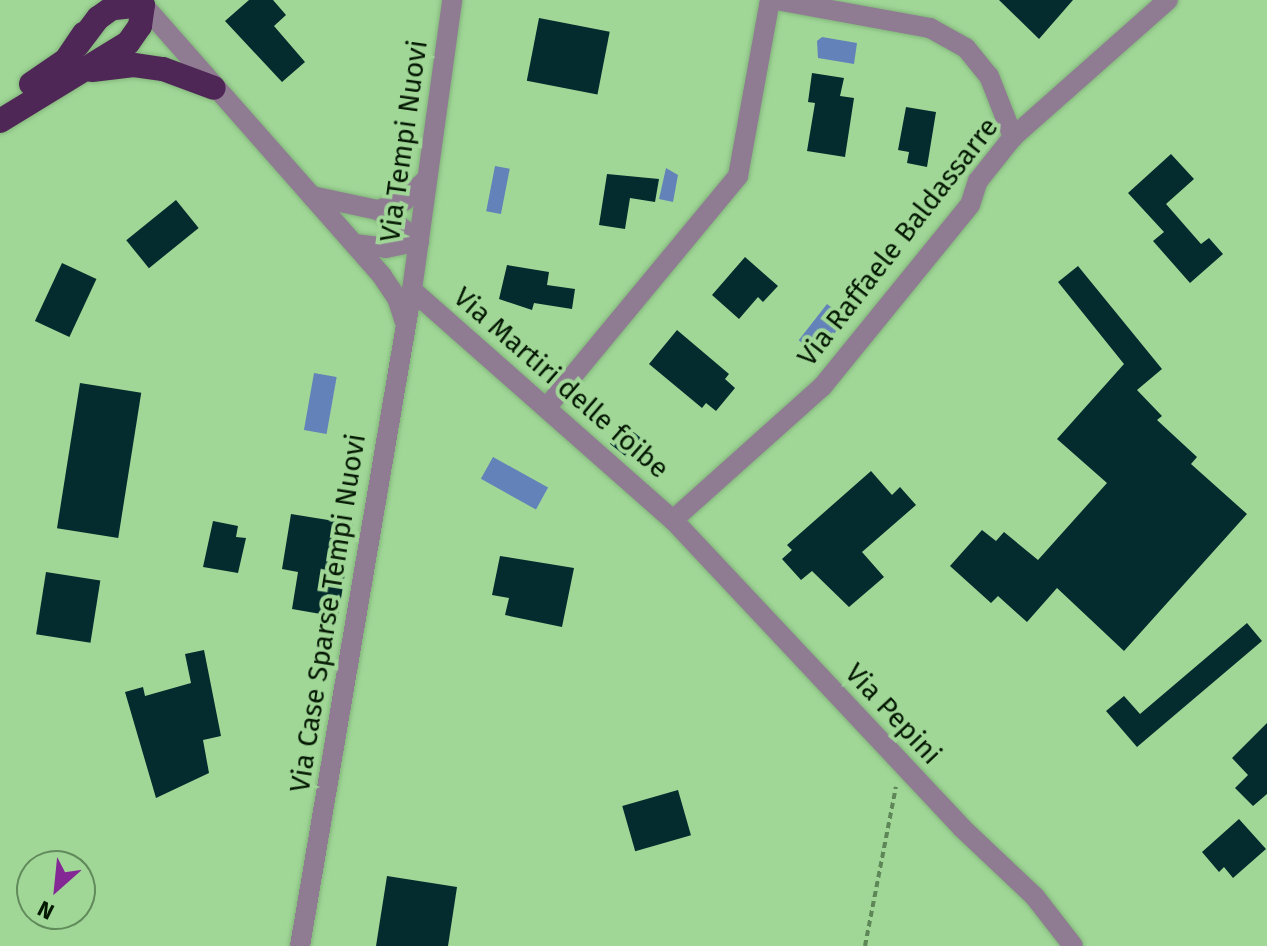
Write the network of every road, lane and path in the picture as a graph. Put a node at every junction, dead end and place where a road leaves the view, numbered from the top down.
1 (94, 0) edge
2 (452, 0) edge
3 (773, 0) edge
4 (1168, 0) edge
5 (141, 2) edge
6 (78, 45) junction
7 (75, 76) junction
8 (214, 88) junction
9 (0, 105) edge
10 (0, 121) edge
11 (1013, 137) junction
12 (427, 179) junction
13 (312, 196) junction
14 (378, 210) junction
15 (419, 241) junction
16 (355, 244) junction
17 (412, 290) junction
18 (405, 323) junction
19 (547, 407) junction
20 (673, 520) junction
21 (901, 762) junction
22 (300, 946) edge
23 (865, 946) edge
24 (1073, 946) edge

1 - 6 highway
2 - 12 street, Via Tempi Nuovi
3 - 11 street
3 - 19 street
4 - 11 street, Via Raffaele Baldassarre
5 - 6 highway
5 - 7 highway
5 - 8 street
6 - 9 highway
7 - 8 highway
7 - 10 highway
8 - 13 street
11 - 20 street, Via Raffaele Baldassarre
12 - 14 street
12 - 15 street, Via Tempi Nuovi
13 - 14 street
13 - 16 street
14 - 15 street
15 - 16 street
15 - 17 street, Via Tempi Nuovi
16 - 18 street
17 - 18 street, Via Case Sparse Tempi Nuovi
17 - 19 street, Via Martiri delle foibe
18 - 22 street, Via Case Sparse Tempi Nuovi
19 - 20 street, Via Martiri delle foibe
20 - 21 street, Via Pepini
21 - 23 path
21 - 24 street, Via Pepini

